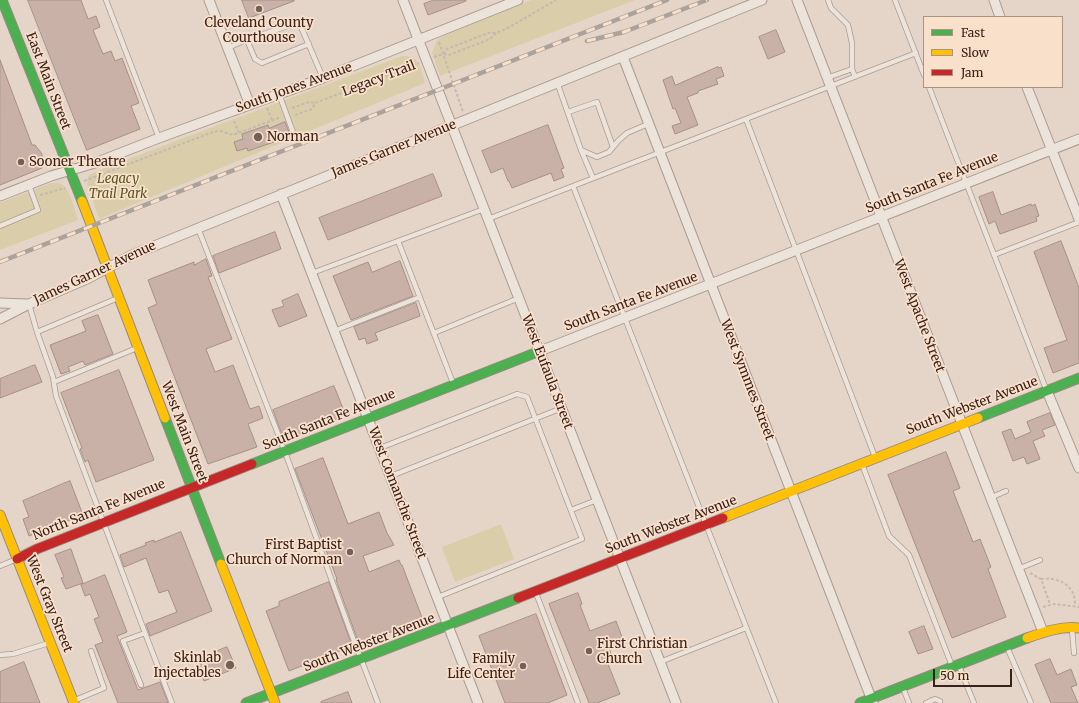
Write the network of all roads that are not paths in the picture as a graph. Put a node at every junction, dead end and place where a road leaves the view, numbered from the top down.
1 (2, 0) edge
2 (106, 0) edge
3 (208, 0) edge
4 (403, 0) edge
5 (518, 0) edge
6 (762, 0) edge
7 (797, 0) edge
8 (828, 0) edge
9 (895, 0) edge
10 (994, 0) edge
11 (502, 3) edge
12 (1000, 16) edge
13 (247, 40) junction
14 (419, 40) junction
15 (309, 44) junction
16 (228, 48) junction
17 (916, 53) junction
18 (622, 57) junction
19 (852, 69) junction
20 (923, 72) edge
21 (855, 77) junction
22 (323, 78) junction
23 (557, 82) junction
24 (829, 82) junction
25 (929, 88) edge
26 (1028, 88) edge
27 (279, 94) junction
28 (250, 105) junction
29 (568, 112) junction
30 (746, 119) junction
31 (648, 124) junction
32 (452, 125) junction
33 (294, 134) dead end
34 (159, 138) junction
35 (1079, 139) edge
36 (613, 147) junction
37 (581, 150) junction
38 (1052, 150) junction
39 (659, 153) junction
40 (69, 171) junction
41 (593, 178) junction
42 (966, 184) junction
43 (29, 185) junction
44 (573, 186) junction
45 (281, 194) junction
46 (0, 196) edge
47 (484, 209) junction
48 (882, 217) junction
49 (488, 219) junction
50 (1079, 221) edge
51 (0, 226) edge
52 (198, 228) junction
53 (398, 241) junction
54 (796, 251) junction
55 (994, 255) junction
56 (107, 269) junction
57 (312, 274) junction
58 (710, 285) junction
59 (420, 297) junction
60 (118, 298) junction
61 (519, 298) junction
62 (0, 303) edge
63 (29, 304) junction
64 (625, 318) junction
65 (0, 319) edge
66 (334, 331) junction
67 (37, 332) junction
68 (434, 333) junction
69 (138, 348) junction
70 (540, 351) junction
71 (1079, 378) edge
72 (54, 382) junction
73 (454, 385) junction
74 (1047, 391) junction
75 (562, 408) junction
76 (535, 418) junction
77 (368, 419) junction
78 (961, 424) junction
79 (380, 448) junction
80 (285, 452) junction
81 (876, 458) junction
82 (862, 464) junction
83 (1079, 468) edge
84 (391, 476) junction
85 (192, 488) junction
86 (1006, 491) dead end
87 (791, 492) junction
88 (990, 498) junction
89 (597, 500) junction
90 (571, 510) junction
91 (0, 515) edge
92 (104, 522) junction
93 (706, 525) junction
94 (17, 558) junction
95 (620, 559) junction
96 (1040, 560) dead end
97 (0, 566) edge
98 (1022, 568) junction
99 (536, 592) junction
100 (438, 596) junction
101 (449, 626) junction
102 (746, 628) junction
103 (1076, 628) edge
104 (1043, 632) junction
105 (145, 633) junction
106 (50, 642) junction
107 (1007, 645) junction
108 (91, 651) dead end
109 (1074, 653) dead end
110 (0, 654) edge
111 (362, 660) junction
112 (660, 662) junction
113 (956, 665) junction
114 (141, 685) dead end
115 (903, 686) junction
116 (271, 694) junction
117 (872, 701) edge
118 (74, 702) edge
119 (172, 703) edge
120 (246, 703) edge
121 (275, 703) edge
122 (378, 703) edge
123 (478, 703) edge
124 (578, 703) edge
125 (676, 703) edge
126 (776, 703) edge
127 (860, 703) edge
128 (909, 703) edge
129 (926, 703) edge
130 (940, 703) edge
131 (974, 703) edge
132 (1030, 703) edge

1 - 40 street, East Main Street
2 - 34 lane
3 - 16 street
4 - 14 street, West Eufaula Street
5 - 11 street, South Jones Avenue
6 - 18 street, James Garner Avenue
7 - 24 street, West Apache Street
8 - 19 lane
9 - 17 lane
10 - 12 street
11 - 14 street, South Jones Avenue
13 - 15 lane
13 - 15 lane
13 - 16 lane
14 - 22 street, South Jones Avenue
14 - 32 street, West Eufaula Street
15 - 22 lane
16 - 28 street
17 - 20 lane
17 - 21 lane
18 - 23 street, James Garner Avenue
18 - 31 street, West Symmes Street
19 - 21 lane
19 - 24 lane
21 - 24 lane
22 - 27 street, South Jones Avenue
23 - 29 lane
23 - 32 street, James Garner Avenue
24 - 30 lane
24 - 48 street, West Apache Street
25 - 42 lane
26 - 38 street
27 - 28 street, South Jones Avenue
27 - 33 lane
28 - 34 street, South Jones Avenue
29 - 36 lane
29 - 37 lane
30 - 39 lane
30 - 54 lane
31 - 36 lane
31 - 39 street, West Symmes Street
32 - 45 street, James Garner Avenue
32 - 47 street, West Eufaula Street
34 - 40 street, South Jones Avenue
35 - 38 street, South Santa Fe Avenue
36 - 37 lane
37 - 41 lane
38 - 42 street, South Santa Fe Avenue
38 - 50 street
39 - 41 lane
39 - 58 street, West Symmes Street
40 - 43 street, South Jones Avenue
40 - 56 street, West Main Street
41 - 44 lane
42 - 48 street, South Santa Fe Avenue
42 - 55 lane
43 - 46 street, South Jones Avenue
43 - 51 lane
44 - 49 lane
44 - 64 lane
45 - 52 street, James Garner Avenue
45 - 57 street, West Comanche Street
47 - 49 street, West Eufaula Street
47 - 53 lane
48 - 54 street, South Santa Fe Avenue
48 - 78 street, West Apache Street
49 - 61 street, West Eufaula Street
50 - 55 lane
52 - 56 street, James Garner Avenue
52 - 80 lane
53 - 57 lane
53 - 59 lane
54 - 58 street, South Santa Fe Avenue
54 - 81 lane
55 - 74 lane
56 - 60 street, West Main Street
56 - 63 street, James Garner Avenue
57 - 66 street, West Comanche Street
58 - 64 street, South Santa Fe Avenue
58 - 87 street, West Symmes Street
59 - 66 lane
59 - 68 lane
60 - 67 lane
60 - 69 street, West Main Street
61 - 68 lane
61 - 70 street, West Eufaula Street
62 - 63 street, James Garner Avenue
63 - 65 street, James Garner Avenue
63 - 67 lane
64 - 70 street, South Santa Fe Avenue
64 - 93 lane
66 - 77 street, West Comanche Street
67 - 72 lane
68 - 73 lane
69 - 72 lane
69 - 85 street, West Main Street
70 - 73 street, South Santa Fe Avenue
70 - 75 street, West Eufaula Street
71 - 74 street, South Webster Avenue
72 - 92 lane
73 - 77 street, South Santa Fe Avenue
74 - 78 street, South Webster Avenue
74 - 83 street
75 - 76 lane
75 - 89 street, West Eufaula Street
76 - 79 lane
76 - 84 lane
76 - 90 lane
77 - 79 street, West Comanche Street
77 - 80 street, South Santa Fe Avenue
78 - 81 street, South Webster Avenue
78 - 88 street, West Apache Street
79 - 84 street, West Comanche Street
80 - 85 street, South Santa Fe Avenue
80 - 111 lane
81 - 82 street, South Webster Avenue
82 - 87 street, South Webster Avenue
82 - 113 lane
84 - 100 street, West Comanche Street
85 - 92 street, North Santa Fe Avenue
85 - 116 street, West Main Street
86 - 88 lane
87 - 93 street, South Webster Avenue
87 - 117 street, West Symmes Street
88 - 98 street, West Apache Street
89 - 90 lane
89 - 95 street, West Eufaula Street
90 - 100 lane
91 - 94 street, West Gray Street
92 - 94 street, North Santa Fe Avenue
92 - 105 lane
93 - 95 street, South Webster Avenue
93 - 102 lane
94 - 97 lane
94 - 106 street, West Gray Street
95 - 99 street, South Webster Avenue
95 - 112 street, West Eufaula Street
96 - 98 lane
98 - 104 street, West Apache Street
99 - 101 street, South Webster Avenue
99 - 124 lane
100 - 101 street, West Comanche Street
101 - 111 street, South Webster Avenue
101 - 123 street, West Comanche Street
102 - 112 lane
102 - 126 lane
103 - 104 street
103 - 109 lane
104 - 107 street
105 - 114 lane
105 - 119 lane
106 - 110 lane
106 - 118 street, West Gray Street
107 - 113 street
107 - 132 lane
108 - 118 lane
111 - 116 street, South Webster Avenue
111 - 122 lane
112 - 125 street, West Eufaula Street
113 - 115 street
113 - 131 lane
115 - 117 street
115 - 128 lane
116 - 120 street, South Webster Avenue
116 - 121 street, West Main Street
117 - 127 street
129 - 130 lane

